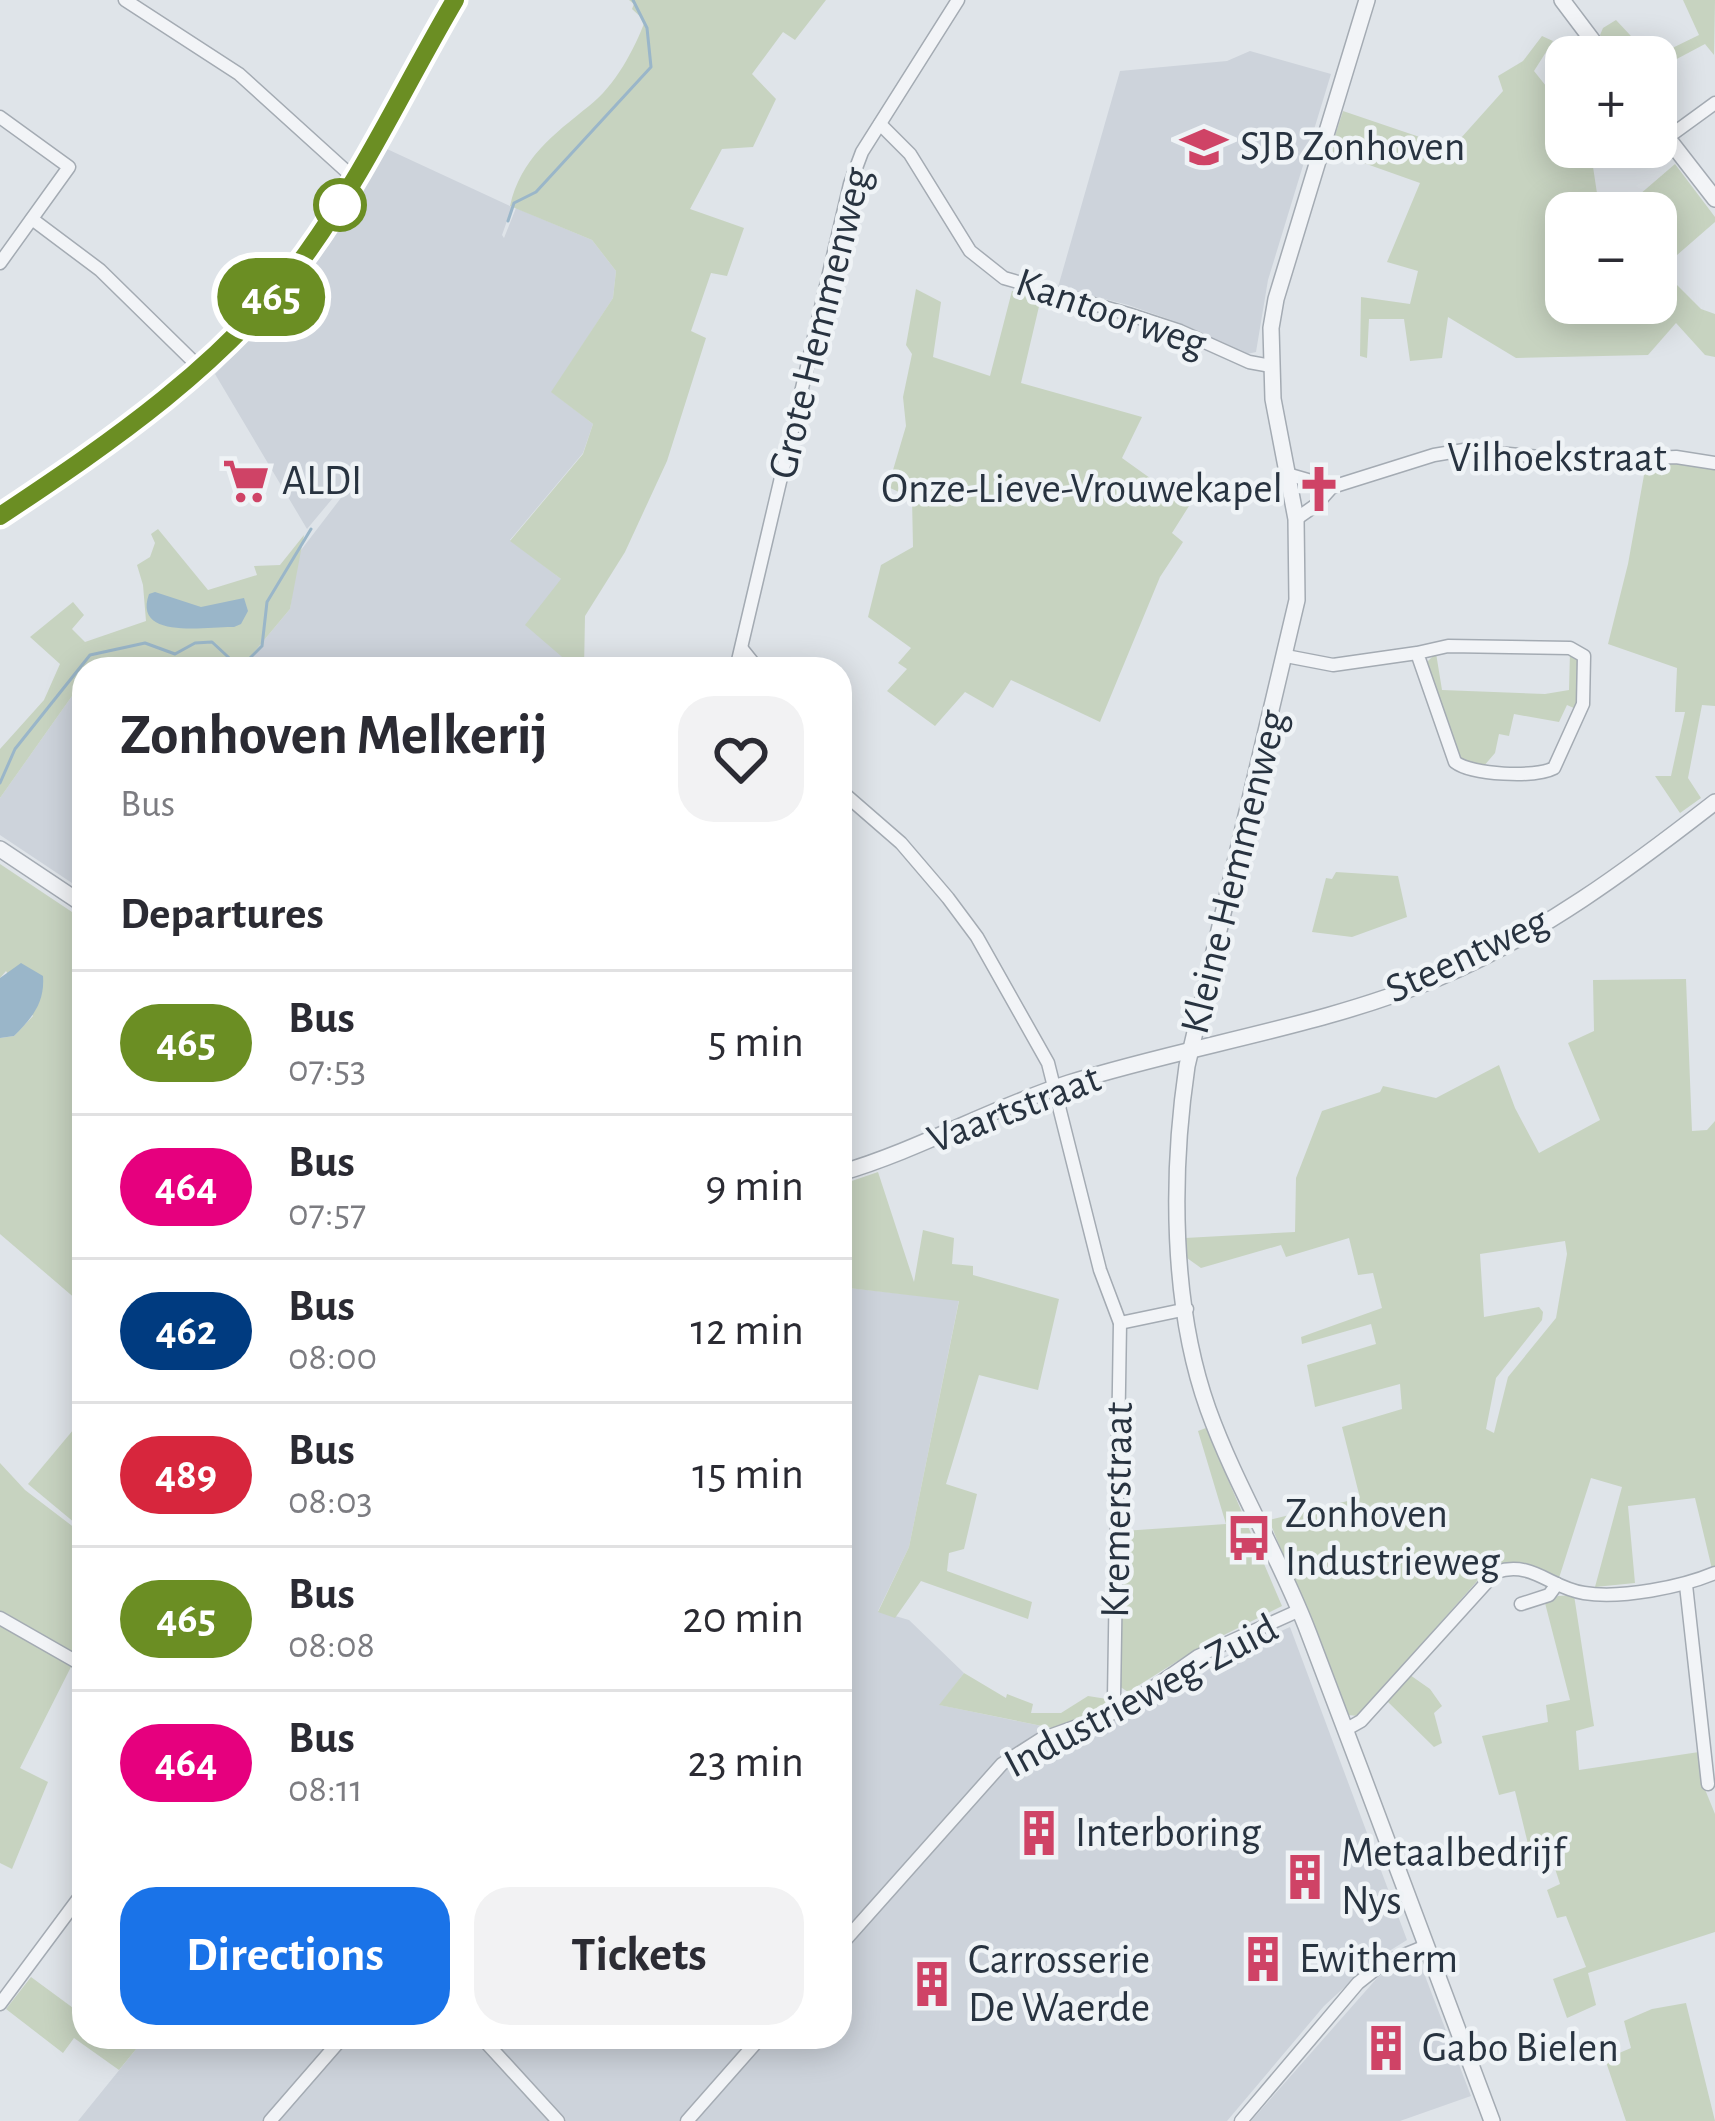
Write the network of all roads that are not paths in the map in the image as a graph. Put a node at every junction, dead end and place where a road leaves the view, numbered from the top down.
1 (125, 0) edge
2 (455, 0) edge
3 (958, 0) edge
4 (1367, 0) edge
5 (1562, 0) edge
6 (1590, 36) edge
7 (1715, 104) edge
8 (0, 117) edge
9 (880, 124) junction
10 (1677, 131) edge
11 (1677, 151) edge
12 (356, 179) junction
13 (1715, 200) edge
14 (32, 219) junction
15 (0, 263) edge
16 (1271, 365) junction
17 (201, 369) junction
18 (1715, 463) edge
19 (1287, 474) junction
20 (1332, 487) junction
21 (0, 517) edge
22 (1296, 519) junction
23 (742, 649) junction
24 (1417, 653) junction
25 (1286, 656) junction
26 (740, 657) edge
27 (748, 657) edge
28 (852, 800) edge
29 (1715, 802) edge
30 (0, 849) edge
31 (72, 897) edge
32 (1191, 1052) junction
33 (1056, 1088) junction
34 (852, 1169) edge
35 (1186, 1310) junction
36 (1120, 1322) junction
37 (1715, 1573) edge
38 (1557, 1584) junction
39 (1686, 1585) junction
40 (1521, 1604) dead end
41 (1300, 1610) junction
42 (0, 1618) edge
43 (72, 1659) edge
44 (1114, 1698) dead end
45 (1346, 1730) junction
46 (1708, 1784) dead end
47 (72, 1907) edge
48 (852, 1933) edge
49 (1426, 1946) junction
50 (0, 2004) edge
51 (333, 2049) edge
52 (492, 2049) edge
53 (750, 2049) edge
54 (270, 2121) edge
55 (558, 2121) edge
56 (687, 2121) edge
57 (1240, 2121) edge
58 (1492, 2121) edge

1 - 12 street
2 - 12 street
3 - 9 street, Grote Hemmenweg
4 - 16 street, Kleine Hemmenweg
5 - 6 street
7 - 10 street
8 - 14 street
9 - 16 street, Kantoorweg
9 - 23 street, Grote Hemmenweg
11 - 13 street
12 - 17 street
14 - 15 street
14 - 17 street
16 - 19 street, Kleine Hemmenweg
17 - 21 street
18 - 20 street, Vilhoekstraat
19 - 20 street
19 - 22 street, Kleine Hemmenweg
20 - 22 street, Vilhoekstraat
22 - 25 street, Kleine Hemmenweg
23 - 26 street, Grote Hemmenweg
23 - 27 street
24 - 24 street
24 - 25 street
25 - 32 street, Kleine Hemmenweg
28 - 33 street, Kremerstraat
29 - 32 street, Steentweg
30 - 31 street
32 - 33 street, Vaartstraat
32 - 35 street, Kleine Hemmenweg
33 - 34 street, Vaartstraat
33 - 36 street, Kremerstraat
35 - 36 street
35 - 41 street, Kleine Hemmenweg
36 - 44 street, Kremerstraat
37 - 39 street
38 - 39 street
38 - 40 street
38 - 45 street
39 - 46 street
41 - 45 street, Kleine Hemmenweg
41 - 48 street, Industrieweg-Zuid
42 - 43 street
45 - 49 street, Kleine Hemmenweg
47 - 50 street
49 - 57 street
49 - 58 street, Kleine Hemmenweg
51 - 54 street
52 - 55 street
53 - 56 street

